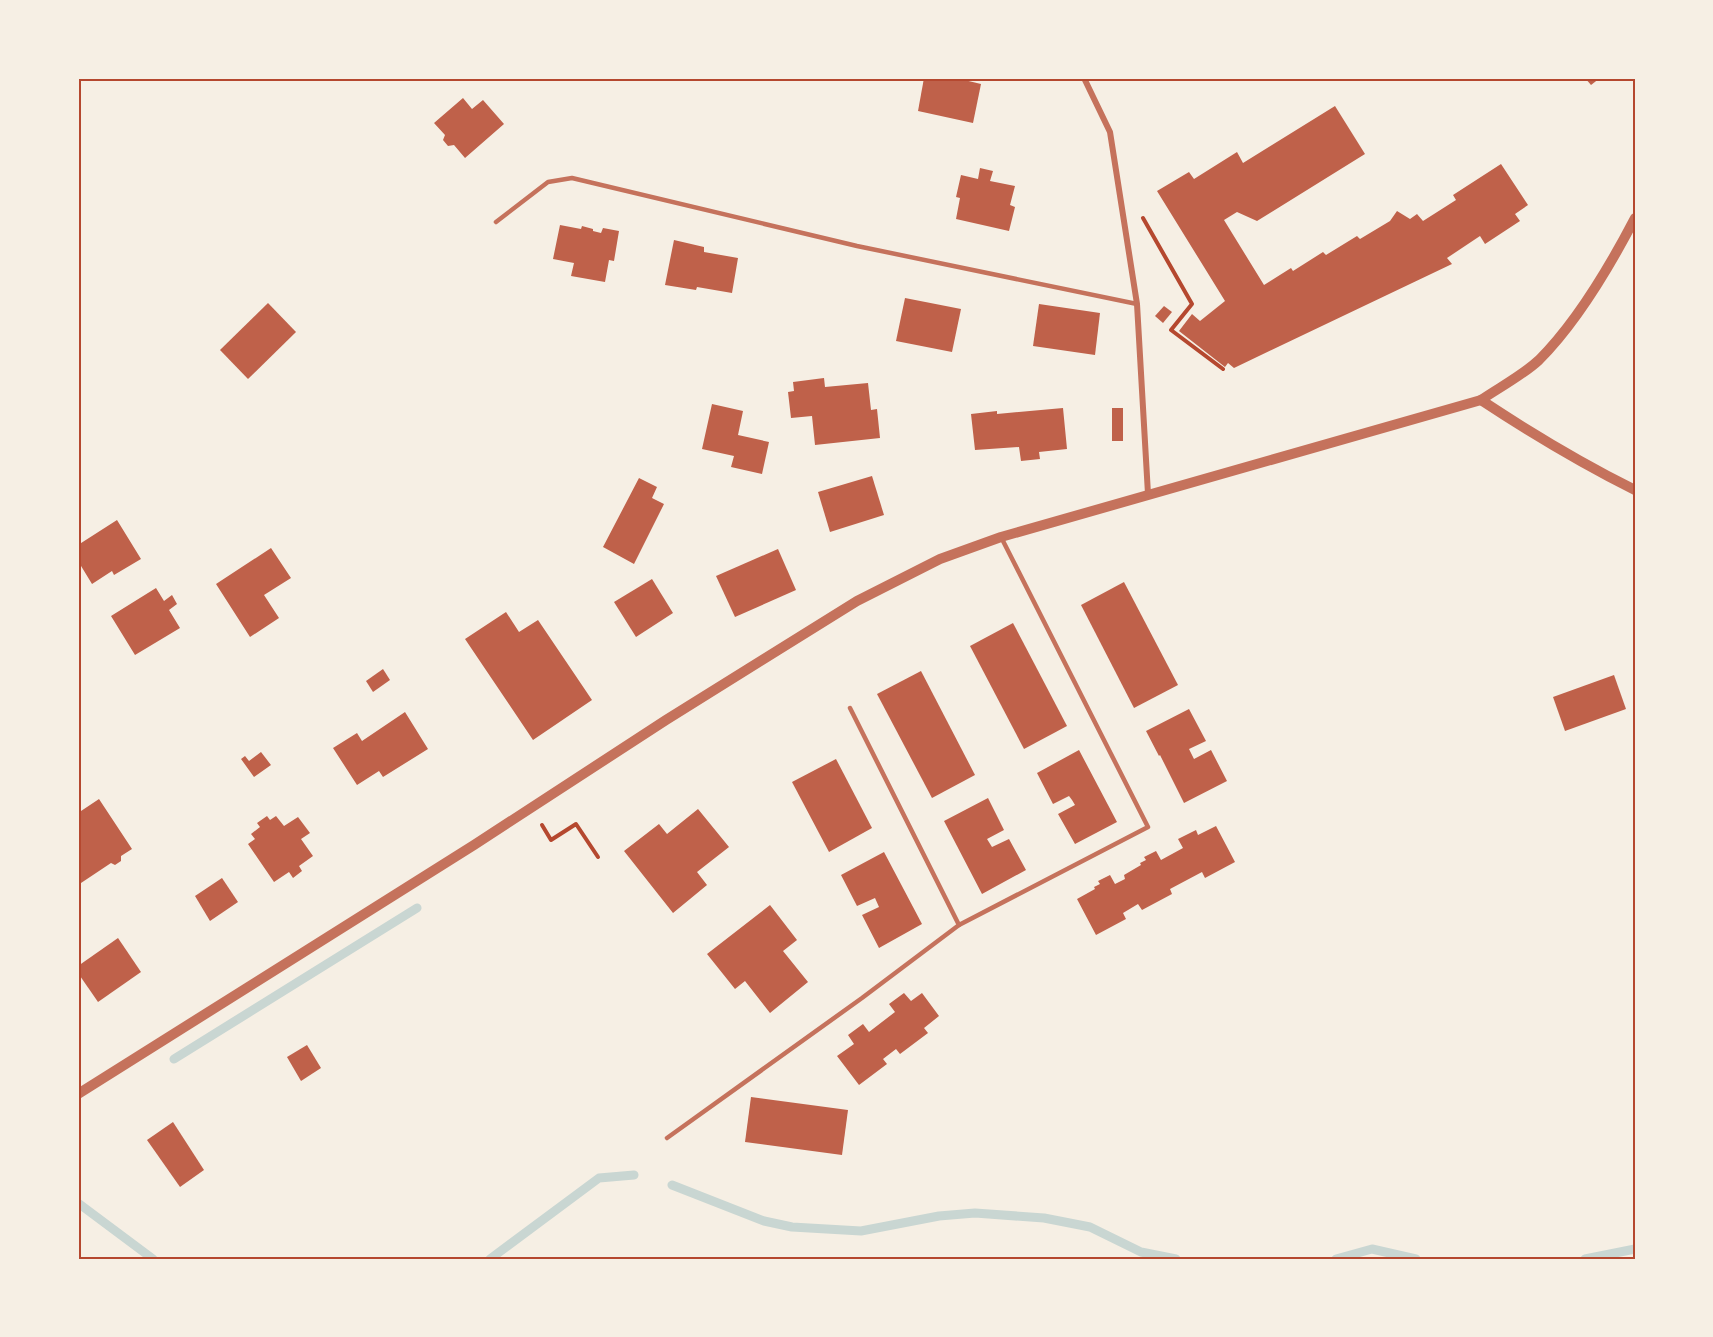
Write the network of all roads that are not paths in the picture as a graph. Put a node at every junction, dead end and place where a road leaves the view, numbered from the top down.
1 (1084, 78) edge
2 (1635, 218) edge
3 (496, 222) dead end
4 (1137, 303) junction
5 (1481, 400) junction
6 (1635, 490) edge
7 (1148, 495) junction
8 (1001, 537) junction
9 (850, 708) dead end
10 (959, 925) junction
11 (78, 1094) edge
12 (667, 1138) dead end

1 - 4 street
2 - 5 street
3 - 4 lane
4 - 7 street
5 - 6 street
5 - 7 street
7 - 8 street
8 - 10 lane
8 - 11 street
9 - 10 lane
10 - 12 lane

